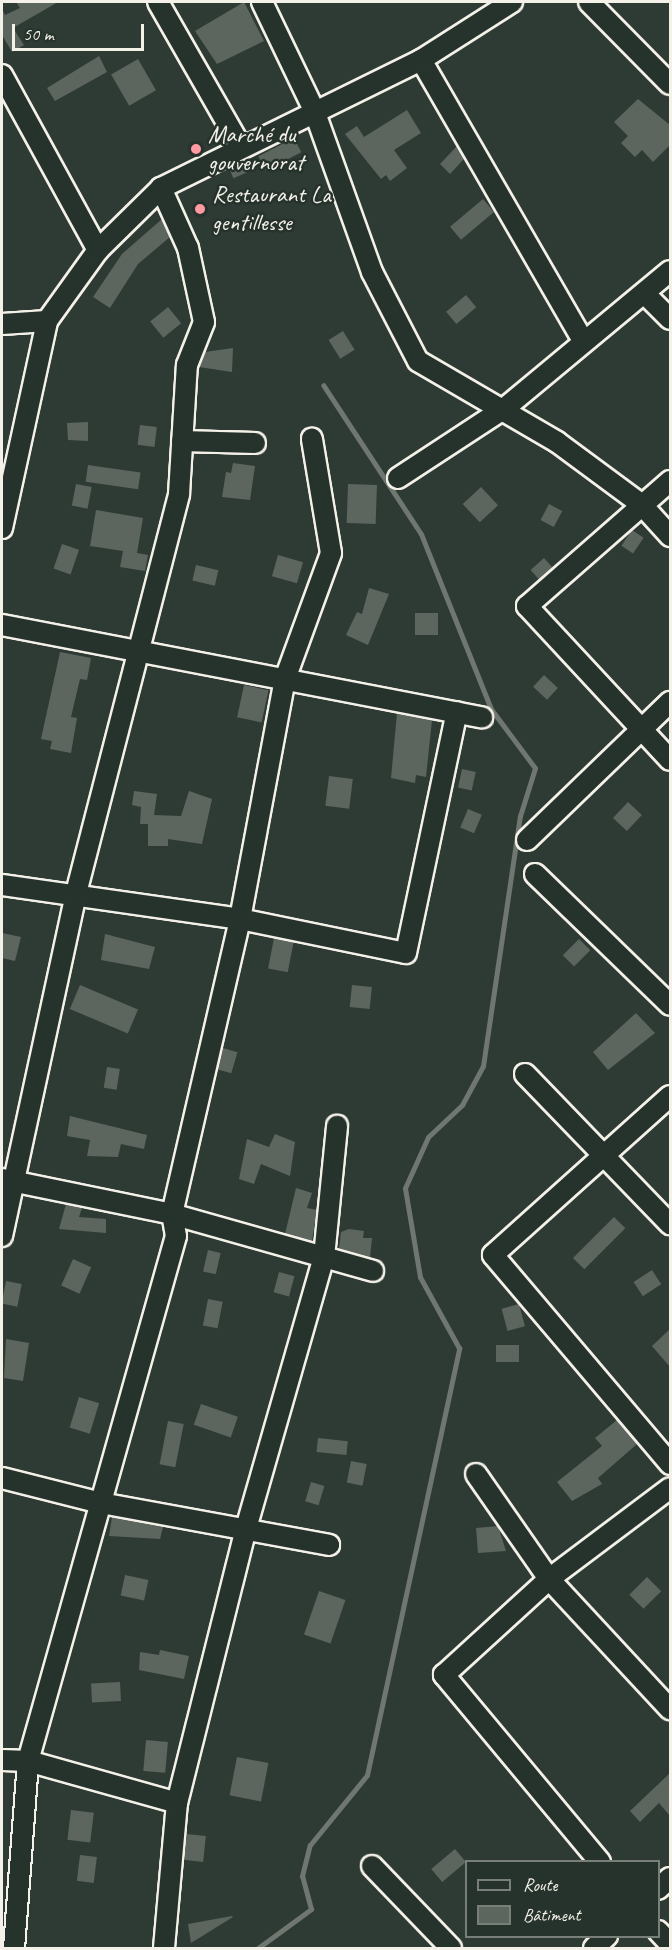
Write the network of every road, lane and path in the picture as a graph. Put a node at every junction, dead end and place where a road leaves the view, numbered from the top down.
1 (158, 2) edge
2 (262, 2) edge
3 (512, 2) edge
4 (589, 2) edge
5 (421, 60) junction
6 (2, 75) edge
7 (670, 84) edge
8 (314, 110) junction
9 (241, 147) junction
10 (161, 188) junction
11 (98, 250) junction
12 (670, 271) edge
13 (646, 295) junction
14 (670, 319) edge
15 (47, 321) junction
16 (2, 324) edge
17 (583, 341) junction
18 (505, 408) junction
19 (312, 439) dead end
20 (182, 441) junction
21 (255, 443) dead end
22 (398, 478) dead end
23 (670, 481) edge
24 (642, 506) junction
25 (2, 528) edge
26 (670, 536) edge
27 (2, 625) edge
28 (136, 653) junction
29 (285, 680) junction
30 (670, 702) edge
31 (457, 712) junction
32 (482, 717) dead end
33 (643, 730) junction
34 (670, 760) edge
35 (527, 840) dead end
36 (535, 874) dead end
37 (2, 885) edge
38 (75, 897) junction
39 (240, 919) junction
40 (670, 1005) edge
41 (525, 1074) dead end
42 (670, 1096) edge
43 (337, 1126) dead end
44 (606, 1158) junction
45 (9, 1180) edge
46 (172, 1214) junction
47 (670, 1224) edge
48 (2, 1236) edge
49 (324, 1257) junction
50 (373, 1271) dead end
51 (670, 1464) edge
52 (476, 1474) dead end
53 (2, 1478) edge
54 (670, 1488) edge
55 (101, 1503) junction
56 (245, 1532) junction
57 (328, 1545) dead end
58 (549, 1579) junction
59 (670, 1709) edge
60 (2, 1760) edge
61 (28, 1761) junction
62 (177, 1803) junction
63 (598, 1860) edge
64 (372, 1866) dead end
65 (14, 1948) edge
66 (164, 1948) edge
67 (451, 1948) edge

1 - 9 street
2 - 8 street
3 - 5 street
4 - 7 street
5 - 8 street
5 - 17 street
6 - 11 street
8 - 9 street
8 - 18 street
9 - 10 street
10 - 11 street
10 - 20 street
11 - 15 street
12 - 13 street
13 - 14 street
13 - 17 street
15 - 16 street
15 - 25 street
17 - 18 street
18 - 22 street
18 - 24 street
19 - 29 street
20 - 21 street
20 - 28 street
23 - 24 street
24 - 26 street
24 - 33 street
27 - 28 street
28 - 29 street
28 - 38 street
29 - 31 street
29 - 39 street
30 - 33 street
31 - 32 street
31 - 39 street
33 - 34 street
33 - 35 street
36 - 40 street
37 - 38 street
38 - 39 street
38 - 45 street
39 - 46 street
41 - 44 street
42 - 44 street
43 - 49 street
44 - 47 street
44 - 51 street
45 - 46 street
45 - 48 street
46 - 49 street
46 - 55 street
49 - 50 street
49 - 56 street
52 - 58 street
53 - 55 street
54 - 58 street
55 - 56 street
55 - 61 street
56 - 57 street
56 - 62 street
58 - 59 street
58 - 63 street
60 - 61 street
61 - 62 street
61 - 65 street
62 - 66 street
64 - 67 street

